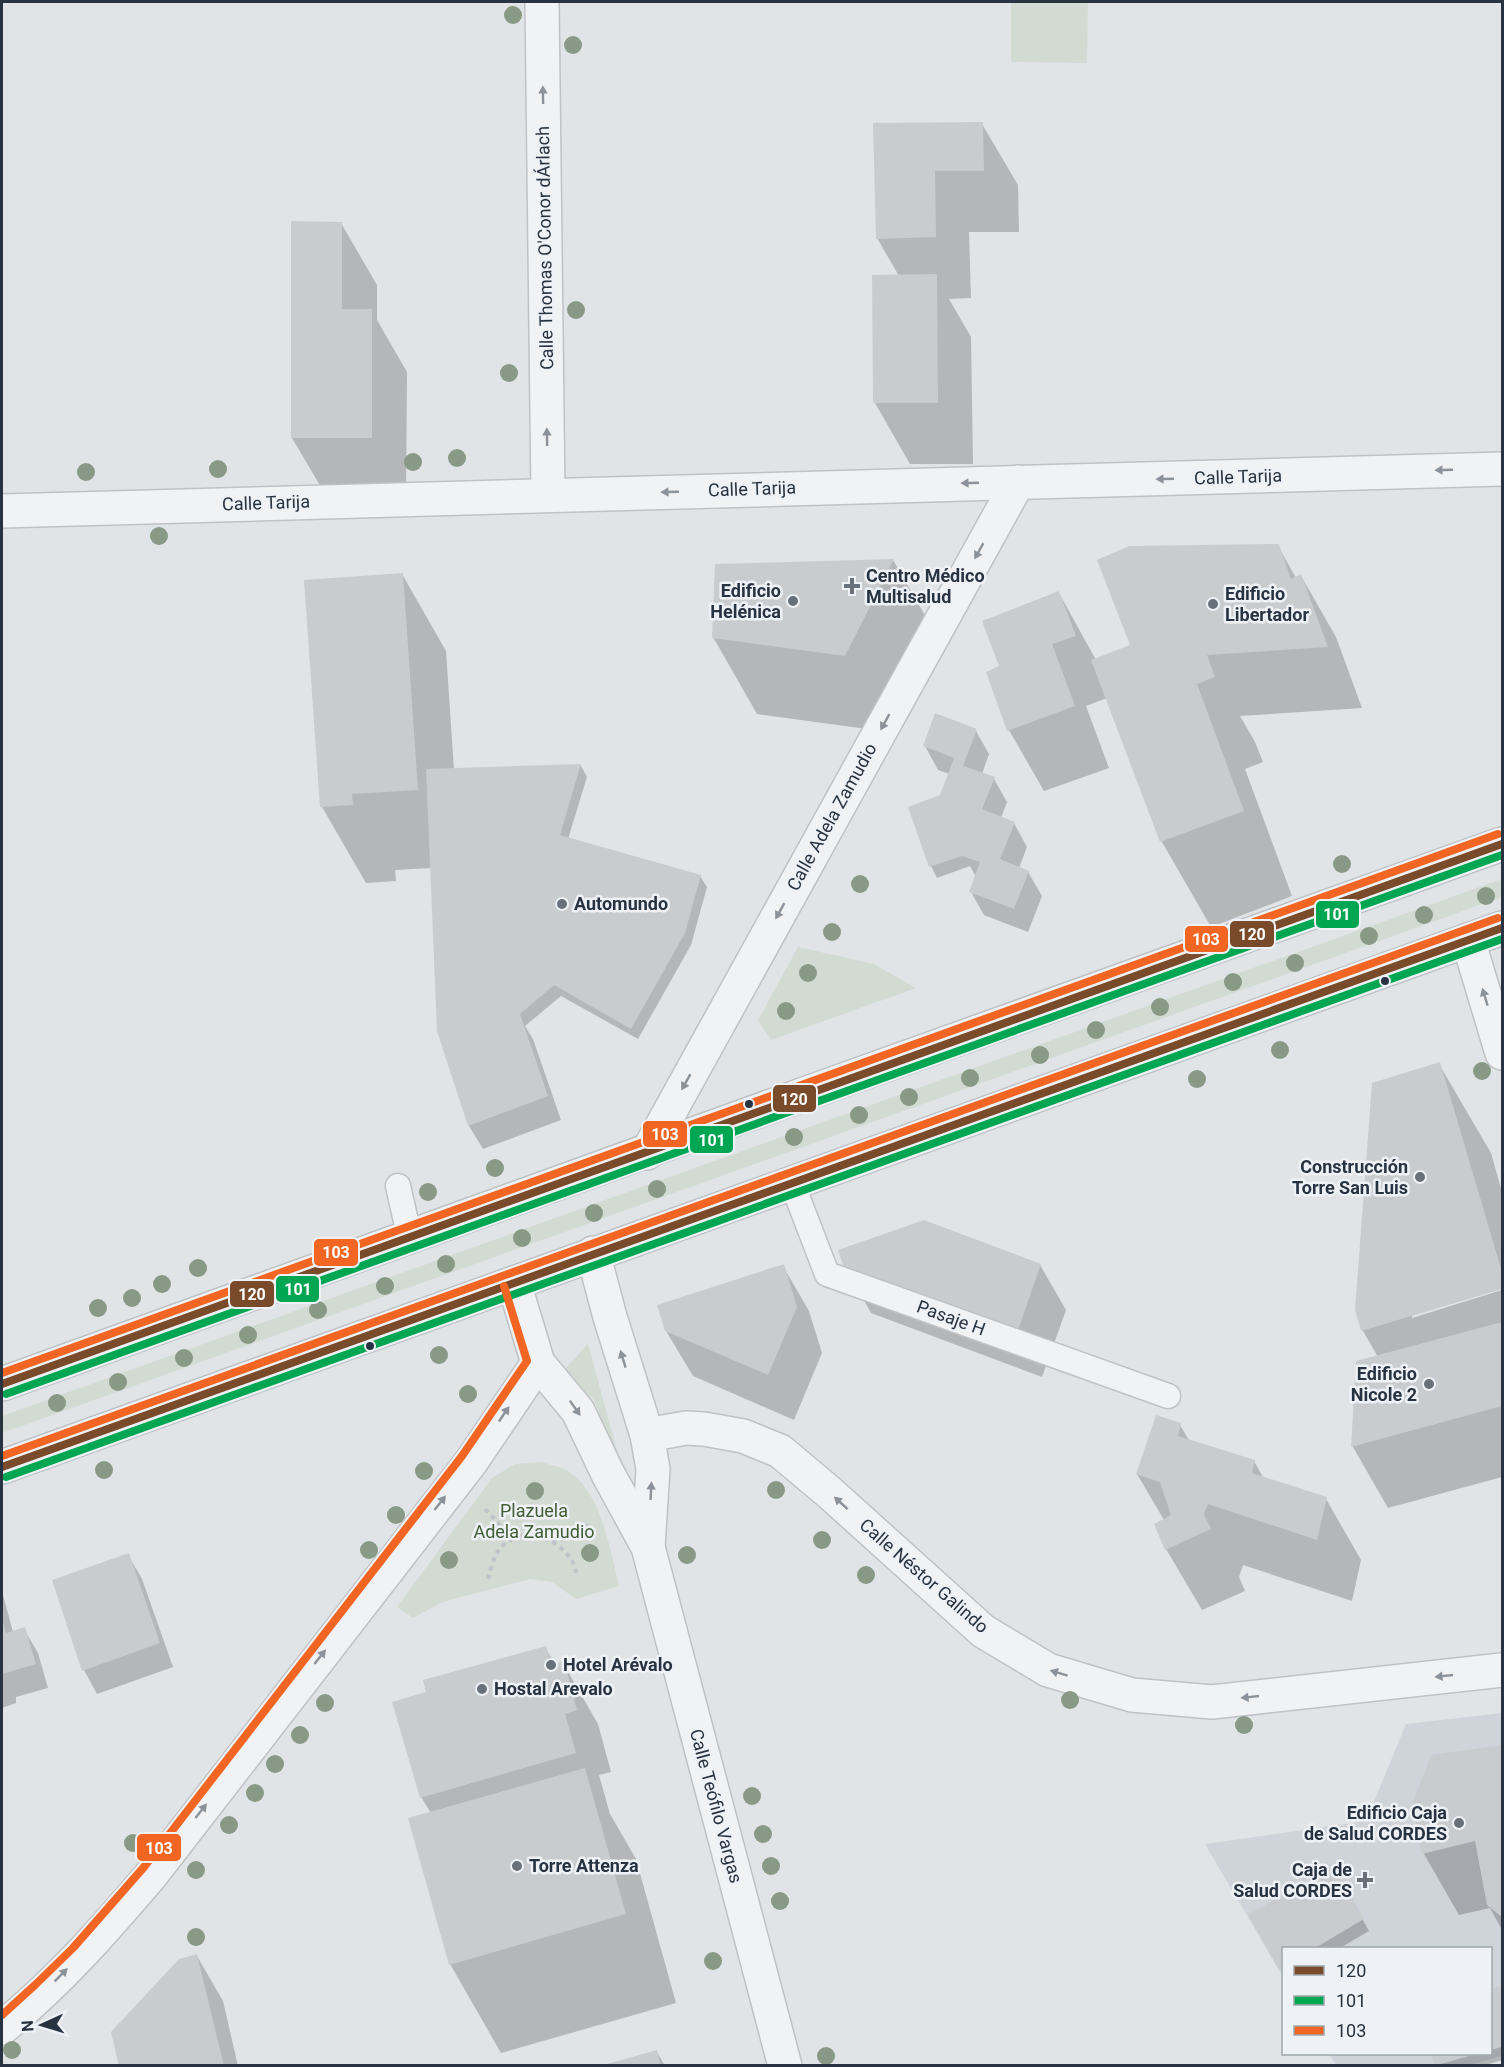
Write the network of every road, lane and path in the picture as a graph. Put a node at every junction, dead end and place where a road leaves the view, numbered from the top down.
1 (542, 2) edge
2 (1503, 469) edge
3 (1018, 482) junction
4 (548, 495) junction
5 (2, 511) edge
6 (1503, 844) edge
7 (1503, 928) edge
8 (1468, 940) junction
9 (1503, 1053) edge
10 (647, 1153) junction
11 (792, 1182) junction
12 (398, 1186) dead end
13 (410, 1239) junction
14 (593, 1253) junction
15 (514, 1283) junction
16 (538, 1363) junction
17 (2, 1384) edge
18 (1167, 1396) dead end
19 (647, 1435) junction
20 (2, 1467) edge
21 (483, 1505) dead end
22 (593, 1521) dead end
23 (523, 1536) junction
24 (552, 1540) junction
25 (648, 1547) junction
26 (577, 1575) dead end
27 (488, 1579) dead end
28 (1503, 1670) edge
29 (2, 2028) edge
30 (785, 2066) edge

4 -> 1 street, Calle Thomas O'Conor dÁrlach
2 -> 3 street, Calle Tarija
3 -> 4 street, Calle Tarija
3 -> 10 street, Calle Adela Zamudio
4 - 5 street, Calle Tarija
6 - 10 main road
7 - 8 main road
9 -> 8 street
8 - 11 main road
10 - 13 main road
11 - 14 main road
11 - 18 lane, Pasaje H
12 - 13 lane
13 - 17 main road
14 - 15 main road
19 -> 14 street, Calle Teófilo Vargas
15 - 16 street, Calle Teófilo Vargas
15 - 20 main road
16 -> 25 street, Calle Teófilo Vargas
29 -> 16 street
25 -> 19 street, Calle Teófilo Vargas
28 -> 19 street, Calle Néstor Galindo
21 - 23 path
22 - 24 path
23 - 24 path
23 - 27 path
24 - 26 path
25 - 30 street, Calle Teófilo Vargas

